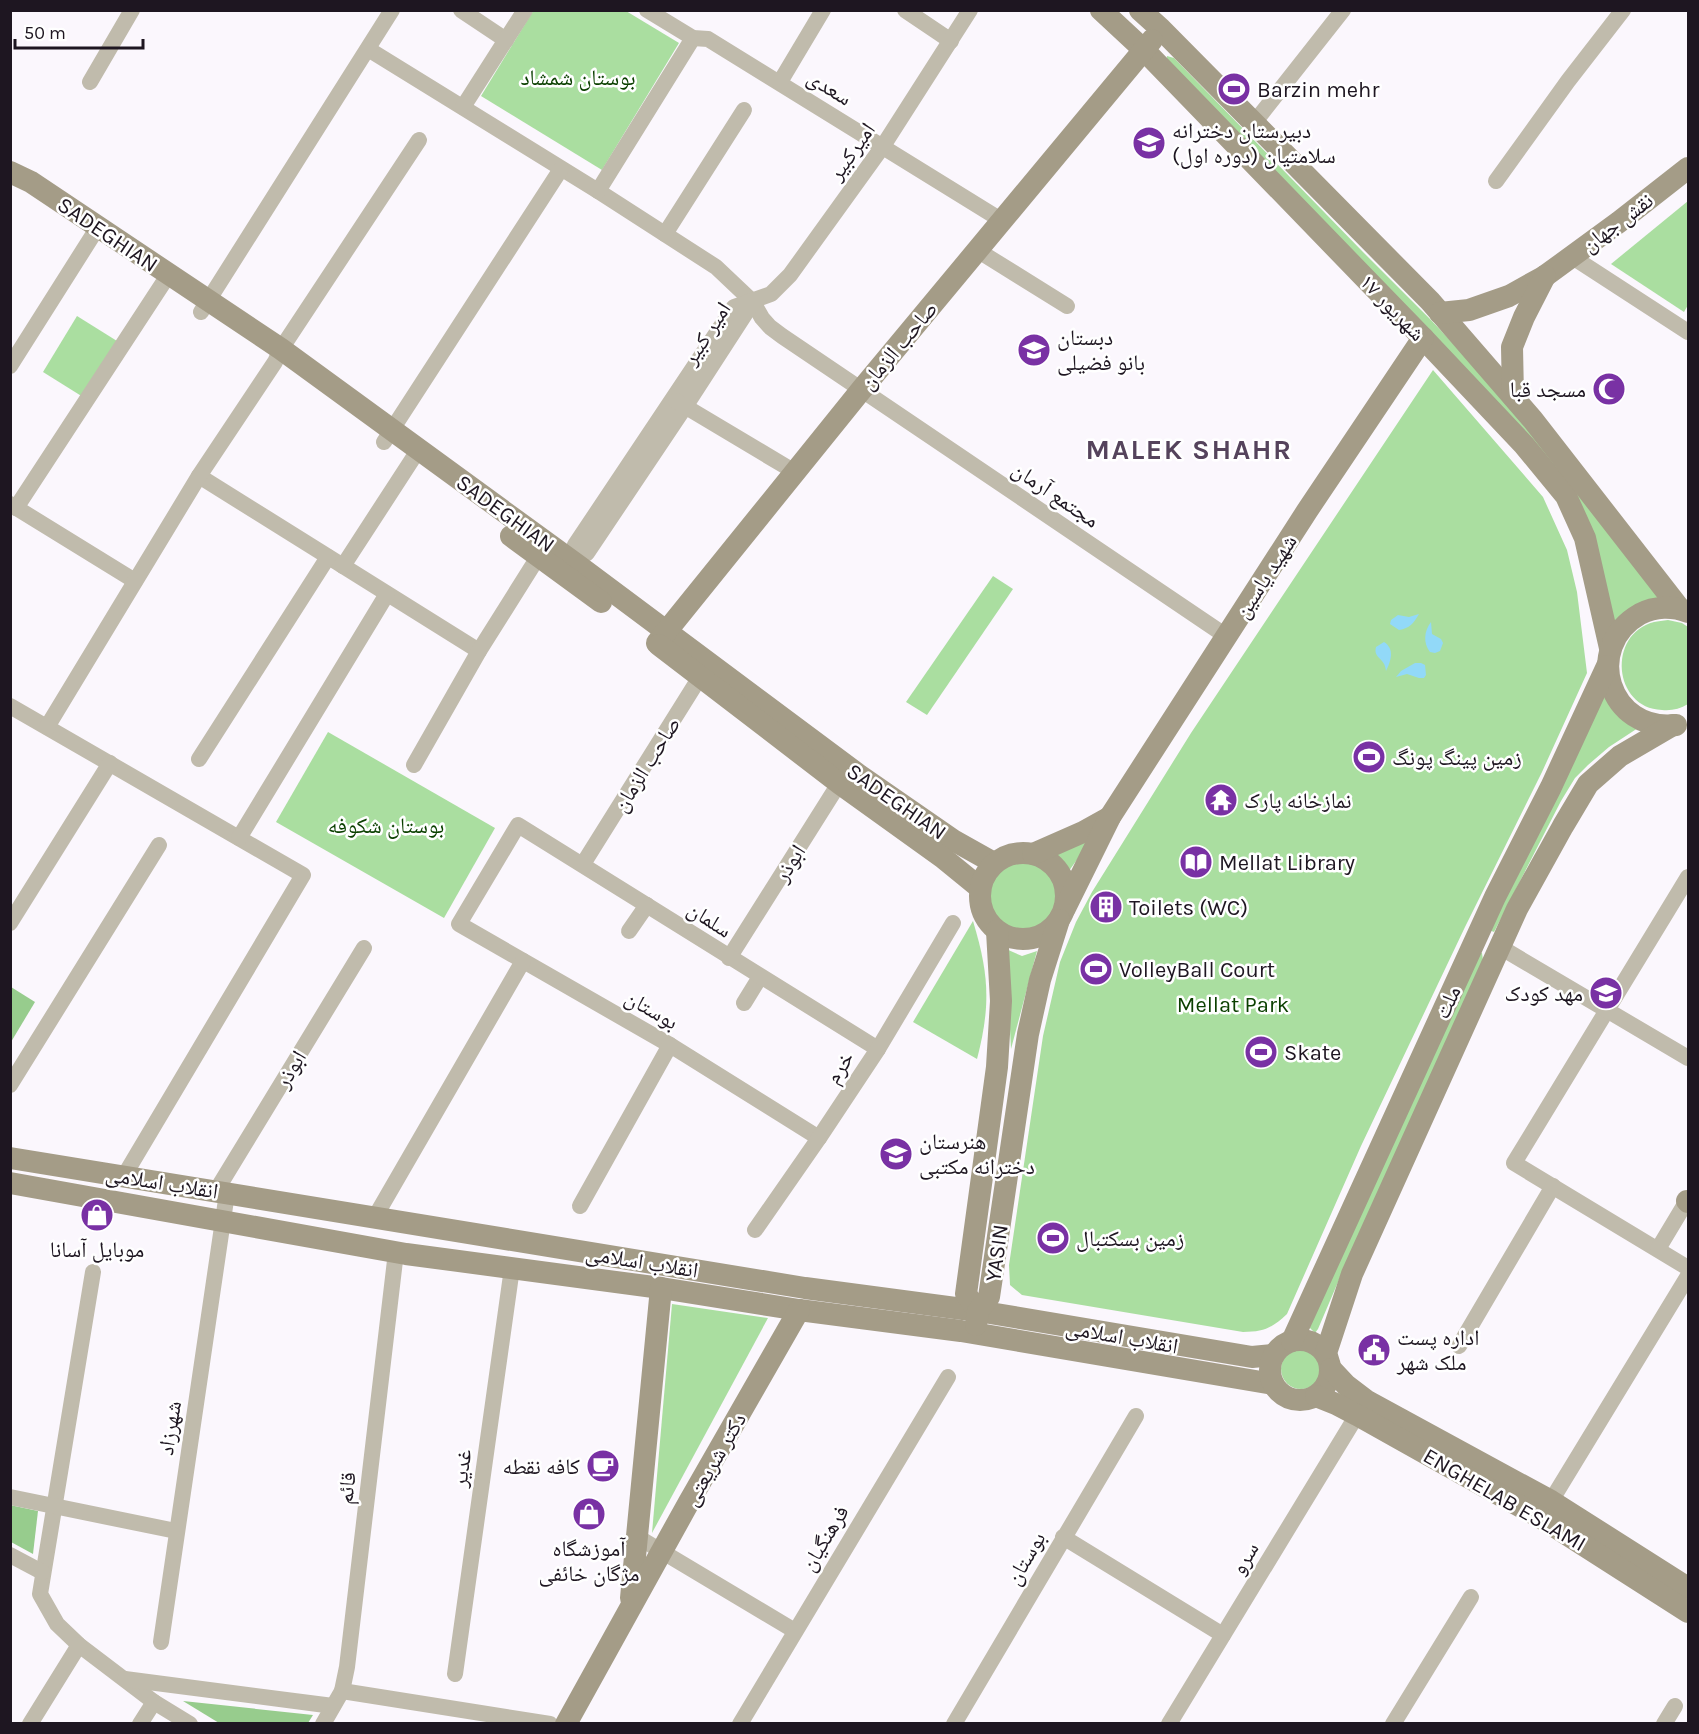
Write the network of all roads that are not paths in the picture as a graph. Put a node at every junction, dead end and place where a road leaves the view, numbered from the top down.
1 (132, 10) edge
2 (392, 10) edge
3 (461, 10) edge
4 (525, 10) edge
5 (823, 10) edge
6 (905, 10) edge
7 (970, 10) edge
8 (1101, 10) edge
9 (1140, 10) edge
10 (1343, 10) edge
11 (1623, 10) edge
12 (656, 13) edge
13 (1161, 29) junction
14 (693, 38) junction
15 (506, 40) junction
16 (951, 41) junction
17 (368, 49) junction
18 (1144, 50) junction
19 (90, 82) dead end
20 (780, 82) junction
21 (463, 108) junction
22 (744, 110) dead end
23 (1254, 123) junction
24 (419, 140) dead end
25 (883, 146) junction
26 (1689, 168) edge
27 (561, 169) junction
28 (10, 172) edge
29 (1496, 181) dead end
30 (10, 189) edge
31 (598, 191) junction
32 (1001, 219) junction
33 (94, 233) junction
34 (665, 234) junction
35 (977, 250) junction
36 (1571, 256) junction
37 (1545, 276) junction
38 (164, 279) junction
39 (753, 302) junction
40 (205, 306) junction
41 (1067, 306) dead end
42 (1440, 313) junction
43 (1686, 325) edge
44 (1423, 338) junction
45 (278, 356) junction
46 (10, 366) edge
47 (862, 389) junction
48 (1513, 396) junction
49 (679, 403) junction
50 (388, 436) junction
51 (415, 455) junction
52 (795, 472) junction
53 (199, 476) junction
54 (13, 506) edge
55 (542, 549) junction
56 (335, 562) junction
57 (135, 581) junction
58 (387, 594) junction
59 (1684, 610) edge
60 (1226, 636) junction
61 (662, 637) junction
62 (479, 651) junction
63 (1609, 657) junction
64 (705, 670) junction
65 (10, 706) edge
66 (1681, 723) edge
67 (47, 727) junction
68 (199, 759) dead end
69 (110, 763) junction
70 (414, 765) dead end
71 (844, 775) junction
72 (1110, 817) junction
73 (239, 838) junction
74 (159, 845) dead end
75 (1033, 854) junction
76 (994, 863) junction
77 (583, 864) junction
78 (1689, 877) edge
79 (980, 888) junction
80 (647, 905) junction
81 (1062, 914) junction
82 (10, 923) edge
83 (953, 923) dead end
84 (459, 924) joint
85 (629, 931) dead end
86 (997, 932) junction
87 (1500, 947) junction
88 (364, 948) dead end
89 (729, 958) junction
90 (523, 961) junction
91 (760, 977) junction
92 (744, 1003) dead end
93 (1608, 1009) junction
94 (670, 1045) junction
95 (878, 1050) junction
96 (1689, 1058) edge
97 (10, 1085) edge
98 (819, 1138) junction
99 (10, 1158) edge
100 (124, 1176) junction
101 (10, 1183) edge
102 (1553, 1186) junction
103 (222, 1192) junction
104 (1688, 1200) edge
105 (580, 1206) dead end
106 (375, 1217) junction
107 (223, 1222) junction
108 (755, 1230) dead end
109 (1658, 1249) junction
110 (396, 1252) junction
111 (512, 1268) junction
112 (1689, 1268) edge
113 (93, 1272) dead end
114 (1689, 1276) edge
115 (661, 1288) junction
116 (799, 1310) junction
117 (976, 1322) junction
118 (1292, 1341) junction
119 (1459, 1346) dead end
120 (1274, 1355) junction
121 (1328, 1361) junction
122 (948, 1377) dead end
123 (1273, 1384) junction
124 (1316, 1396) junction
125 (1357, 1415) junction
126 (1136, 1416) dead end
127 (10, 1497) edge
128 (1551, 1501) junction
129 (54, 1506) junction
130 (176, 1531) junction
131 (636, 1536) junction
132 (1063, 1537) junction
133 (662, 1551) junction
134 (10, 1555) edge
135 (42, 1572) junction
136 (1689, 1588) edge
137 (1471, 1597) dead end
138 (630, 1609) junction
139 (1689, 1612) edge
140 (795, 1631) junction
141 (1223, 1635) junction
142 (160, 1642) dead end
143 (79, 1645) junction
144 (455, 1674) dead end
145 (123, 1679) junction
146 (342, 1691) junction
147 (154, 1702) junction
148 (333, 1706) junction
149 (1675, 1706) dead end
150 (565, 1722) edge
151 (1397, 1722) edge
152 (30, 1724) edge
153 (140, 1724) edge
154 (190, 1724) edge
155 (323, 1724) edge
156 (740, 1724) edge
157 (954, 1724) edge
158 (1169, 1724) edge
159 (1664, 1724) edge

1 - 19 street
2 - 17 street
3 - 15 street
4 - 15 street
5 - 20 street
6 - 16 street
7 - 16 street, امیرکبیر
8 - 18 street, ۱۷ شهریور
9 - 13 street, ۱۷ شهریور
10 - 23 street
11 - 29 street
12 - 14 street, سعدی
13 - 18 street, صاحب الزمان
13 - 23 street, ۱۷ شهریور
14 - 20 street, سعدی
14 - 31 street
15 - 21 street
16 - 25 street, امیرکبیر
17 - 21 street, مجتمع آرمان
17 - 40 street
18 - 32 street, صاحب الزمان
18 - 44 street, ۱۷ شهریور
20 - 25 street, سعدی
21 - 27 street, مجتمع آرمان
22 - 34 street
23 - 42 street, ۱۷ شهریور
24 - 45 street
25 - 32 street, سعدی
25 - 39 street, امیرکبیر
26 - 36 street, نقش جهان
27 - 31 street, مجتمع آرمان
27 - 50 street
28 - 33 street, SADEGHIAN
30 - 33 street, SADEGHIAN
31 - 34 street, مجتمع آرمان
32 - 35 street, صاحب الزمان
33 - 38 street, SADEGHIAN
33 - 46 street
34 - 39 street, مجتمع آرمان
35 - 41 street
35 - 47 street, صاحب الزمان
36 - 37 street, نقش جهان
36 - 43 street
37 - 42 street, نقش جهان
37 - 48 street
38 - 40 street, SADEGHIAN
38 - 54 street
39 - 47 street, مجتمع آرمان
39 - 49 street, امیر کبیر
40 - 45 street, SADEGHIAN
42 - 48 street, ۱۷ شهریور
44 - 60 street, شهید یاسین
44 - 63 street, ۱۷ شهریور
45 - 50 street, SADEGHIAN
45 - 53 street
47 - 52 street, صاحب الزمان
47 - 60 street, مجتمع آرمان
48 - 59 street, ۱۷ شهریور
49 - 49 street, امیر کبیر
49 - 52 street
50 - 51 street, SADEGHIAN
51 - 55 street, SADEGHIAN
51 - 56 street
52 - 61 street, صاحب الزمان
53 - 56 street
53 - 57 street
54 - 57 street
55 - 61 street, SADEGHIAN
55 - 62 street
56 - 58 street
56 - 68 street
57 - 67 street
58 - 62 street
58 - 73 street
59 - 63 street, ملت
60 - 72 street, شهید یاسین
61 - 64 street, SADEGHIAN
62 - 70 street
63 - 66 street, ۱۷ شهریور
63 - 118 street, ملت
64 - 71 street, SADEGHIAN
64 - 77 street, صاحب الزمان
65 - 67 street
66 - 87 street, ملت
67 - 69 street
69 - 73 street
69 - 82 street
71 - 76 street, SADEGHIAN
71 - 79 street, SADEGHIAN
71 - 89 street, ابوذر
72 - 75 street, شهید یاسین
72 - 81 street, شهید یاسین
73 - 100 street
74 - 97 street
75 - 76 street, شهید یاسین
75 - 81 street
76 - 79 street
77 - 80 street, سلمان
77 - 84 street, سلمان
78 - 93 street
79 - 86 street
80 - 85 street
80 - 89 street, سلمان
81 - 86 street, شهید یاسین
81 - 117 street, YASIN
83 - 95 street, خرم
84 - 90 street, بوستان
86 - 117 street, YASIN
87 - 93 street
87 - 121 street, ملت
88 - 103 street, ابوذر
89 - 91 street, سلمان
90 - 94 street, بوستان
90 - 106 street
91 - 92 street
91 - 95 street, سلمان
93 - 96 street
93 - 102 street
94 - 98 street, بوستان
94 - 105 street
95 - 98 street, خرم
98 - 108 street, خرم
99 - 100 street, انقلاب اسلامی
100 - 103 street, انقلاب اسلامی
101 - 107 street, انقلاب اسلامی
102 - 109 street
102 - 119 street
103 - 106 street, انقلاب اسلامی
103 - 107 street, شهرزاد
104 - 109 street
106 - 117 street, انقلاب اسلامی
107 - 110 street, انقلاب اسلامی
107 - 130 street, شهرزاد
109 - 112 street
110 - 111 street, انقلاب اسلامی
110 - 146 street, قائم
111 - 115 street, انقلاب اسلامی
111 - 144 street, غدیر
113 - 129 street
114 - 128 street
115 - 116 street, انقلاب اسلامی
115 - 131 street, دکتر شریعتی
116 - 117 street, انقلاب اسلامی
116 - 133 street, دکتر شریعتی
117 - 120 street, انقلاب اسلامی
117 - 123 street, انقلاب اسلامی
118 - 120 street
118 - 121 street
120 - 123 street
121 - 124 street
121 - 128 street
122 - 140 street, فرهنگیان
123 - 124 street, انقلاب اسلامی
124 - 125 street, ENGHELAB ESLAMI
125 - 139 street, ENGHELAB ESLAMI
125 - 141 street, سرو
126 - 132 street, بوستان
127 - 129 street
128 - 136 street
129 - 130 street
129 - 135 street
130 - 142 street, شهرزاد
131 - 133 street
131 - 138 street, دکتر شریعتی
132 - 141 street
132 - 157 street, بوستان
133 - 138 street, دکتر شریعتی
133 - 140 street
134 - 135 street
135 - 143 street
137 - 151 street
138 - 150 street, دکتر شریعتی
140 - 156 street, فرهنگیان
141 - 158 street, سرو
143 - 145 street
143 - 152 street
145 - 147 street
145 - 148 street
146 - 148 street, قائم
146 - 150 street
147 - 153 street
147 - 154 street
148 - 155 street, قائم
149 - 159 street

